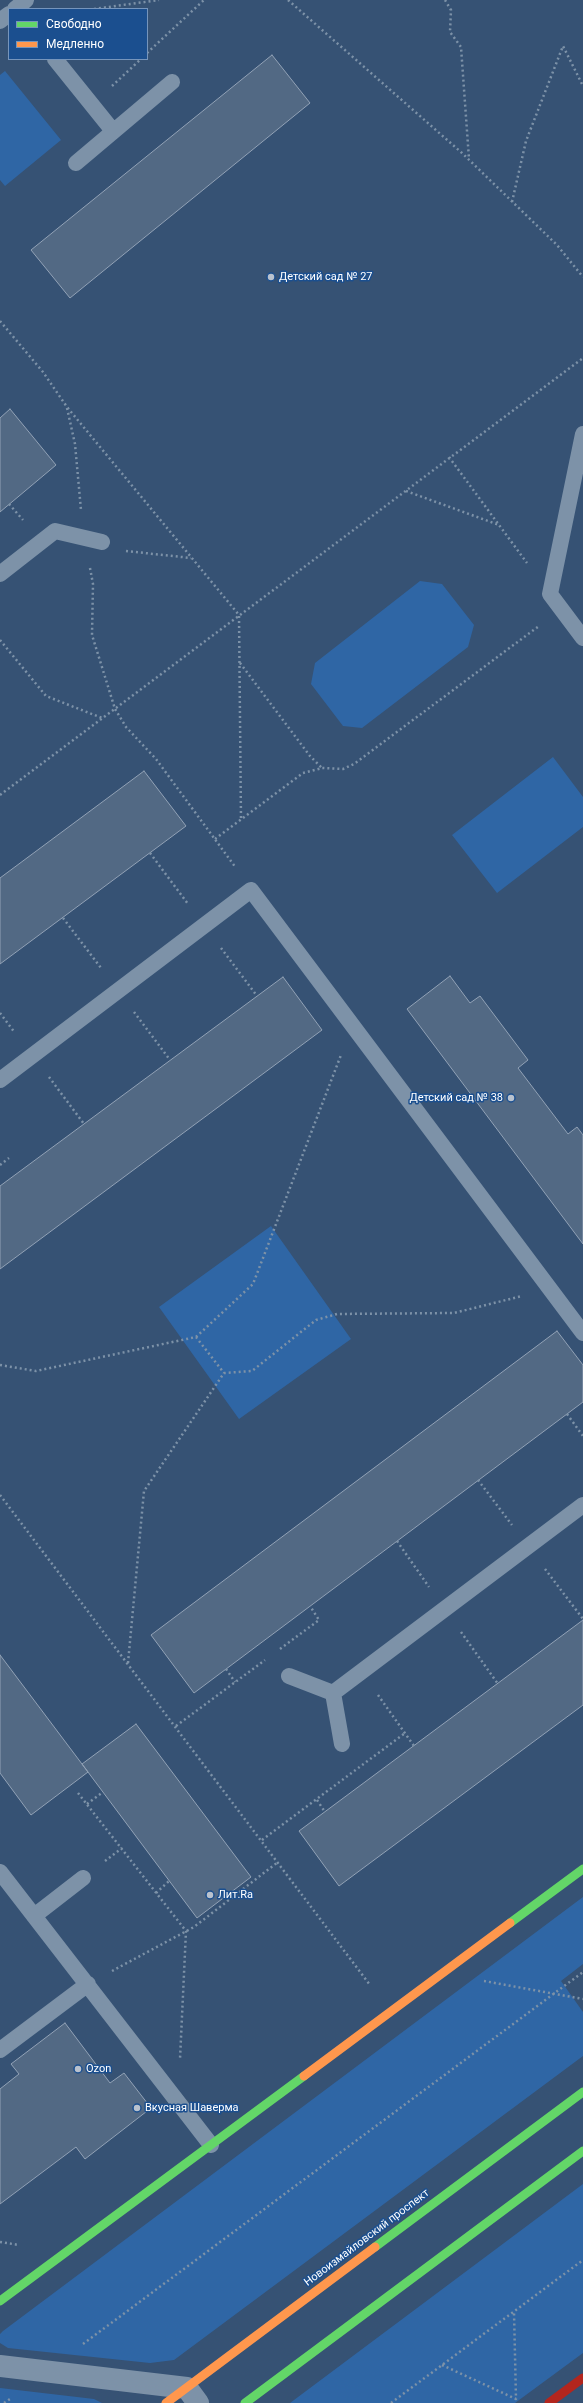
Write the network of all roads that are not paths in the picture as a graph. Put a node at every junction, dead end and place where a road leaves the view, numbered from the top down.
1 (8, 14) edge
2 (0, 21) edge
3 (57, 60) edge
4 (172, 82) dead end
5 (113, 130) junction
6 (76, 162) dead end
7 (583, 434) edge
8 (102, 542) road end
9 (0, 574) edge
10 (582, 635) edge
11 (0, 1080) edge
12 (583, 1333) edge
13 (583, 1505) edge
14 (289, 1676) dead end
15 (333, 1693) junction
16 (342, 1744) dead end
17 (583, 1869) edge
18 (1, 1875) edge
19 (83, 1878) dead end
20 (34, 1916) junction
21 (88, 1984) junction
22 (0, 2050) edge
23 (583, 2092) edge
24 (211, 2145) junction
25 (583, 2151) edge
26 (0, 2302) edge
27 (0, 2366) edge
28 (583, 2378) edge
29 (192, 2395) edge
30 (166, 2403) edge
31 (245, 2403) edge
32 (549, 2403) edge

1 - 2 lane
3 - 5 lane
4 - 5 lane
5 - 6 lane
7 - 10 lane
8 - 9 lane
11 - 12 lane
13 - 15 lane
14 - 15 lane
15 - 16 lane
17 - 24 street
18 - 20 lane
19 - 20 lane
20 - 21 lane
21 - 22 lane
21 - 24 lane
23 - 29 street, Новоизмайловский проспект
24 - 26 street
25 - 31 street
27 - 29 street
28 - 32 street
29 - 30 street, Новоизмайловский проспект

